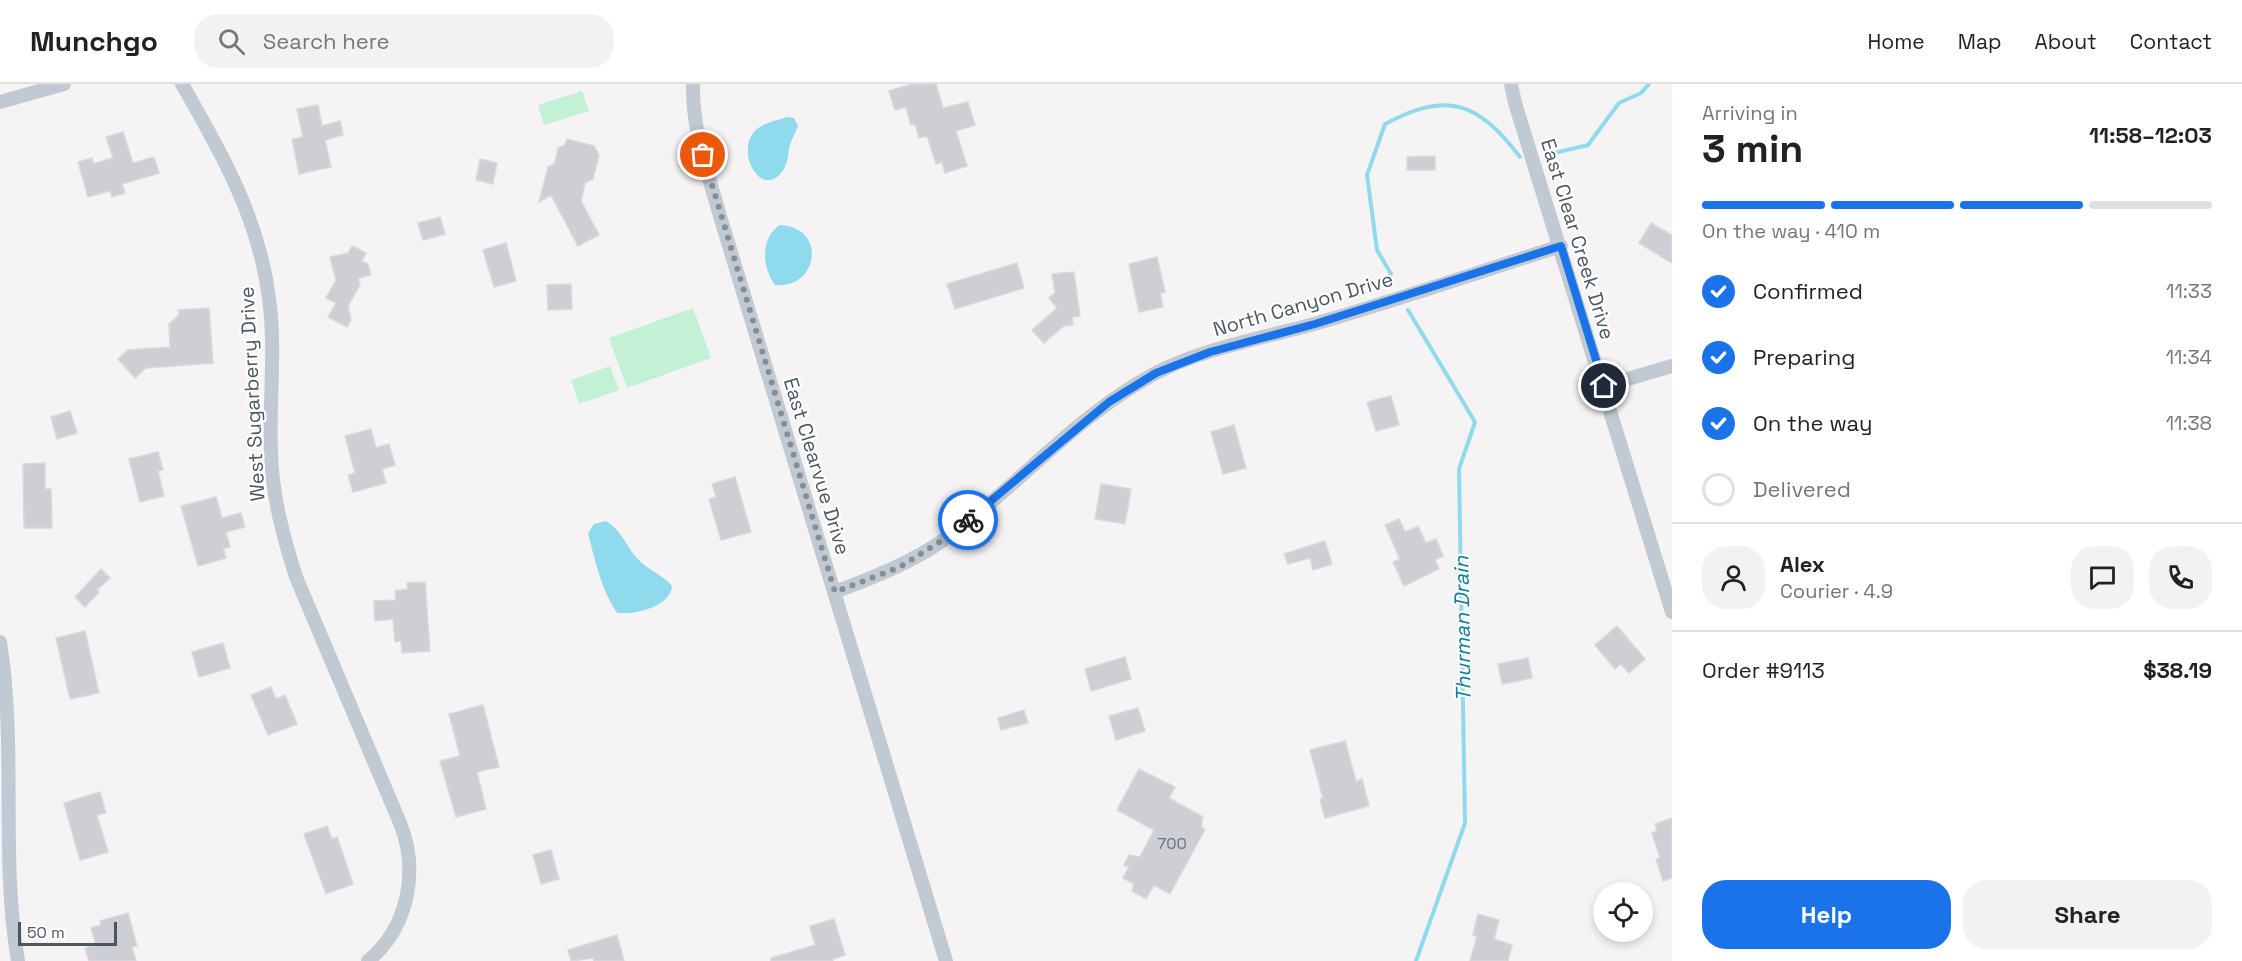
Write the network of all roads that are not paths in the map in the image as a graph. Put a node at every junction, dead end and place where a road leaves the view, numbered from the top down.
1 (64, 84) edge
2 (182, 84) edge
3 (693, 84) edge
4 (1511, 84) edge
5 (0, 102) edge
6 (1561, 246) junction
7 (1672, 366) edge
8 (1604, 386) junction
9 (835, 592) junction
10 (1672, 612) edge
11 (0, 642) edge
12 (18, 961) edge
13 (368, 961) edge
14 (946, 961) edge

1 - 5 street
2 - 13 street, West Sugarberry Drive
3 - 9 street, East Clearvue Drive
4 - 6 street, East Clear Creek Drive
6 - 8 street, East Clear Creek Drive
6 - 9 street, North Canyon Drive
7 - 8 street
8 - 10 street, East Clear Creek Drive
9 - 14 street, East Clearvue Drive
11 - 12 street

